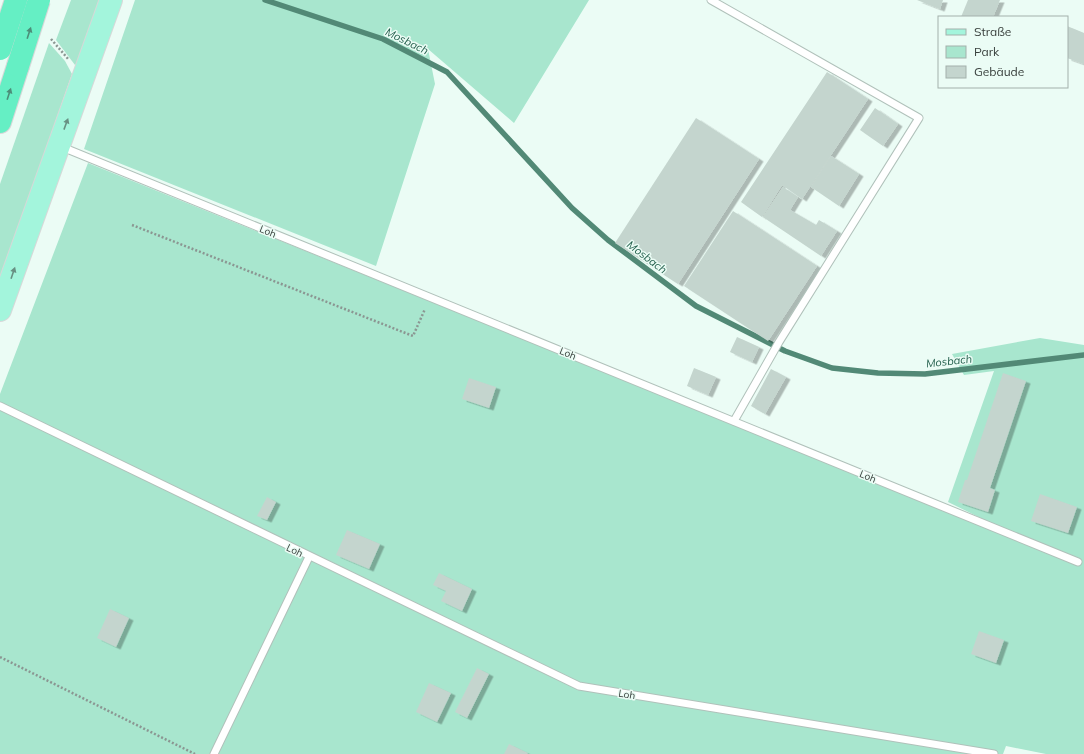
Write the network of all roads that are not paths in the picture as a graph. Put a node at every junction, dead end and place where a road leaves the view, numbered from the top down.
1 (16, 0) edge
2 (39, 0) edge
3 (110, 0) edge
4 (711, 0) edge
5 (0, 49) edge
6 (0, 122) edge
7 (58, 145) junction
8 (0, 310) edge
9 (0, 406) edge
10 (734, 421) junction
11 (309, 557) junction
12 (1078, 562) dead end
13 (214, 754) edge
14 (994, 754) edge

1 - 5 highway, bridge
6 -> 2 highway, bridge
7 -> 3 main road
4 - 10 lane
8 -> 7 main road
7 - 10 lane, Loh
9 - 11 lane, Loh
10 - 12 lane, Loh
11 - 13 lane, Loh
11 - 14 lane, Loh

